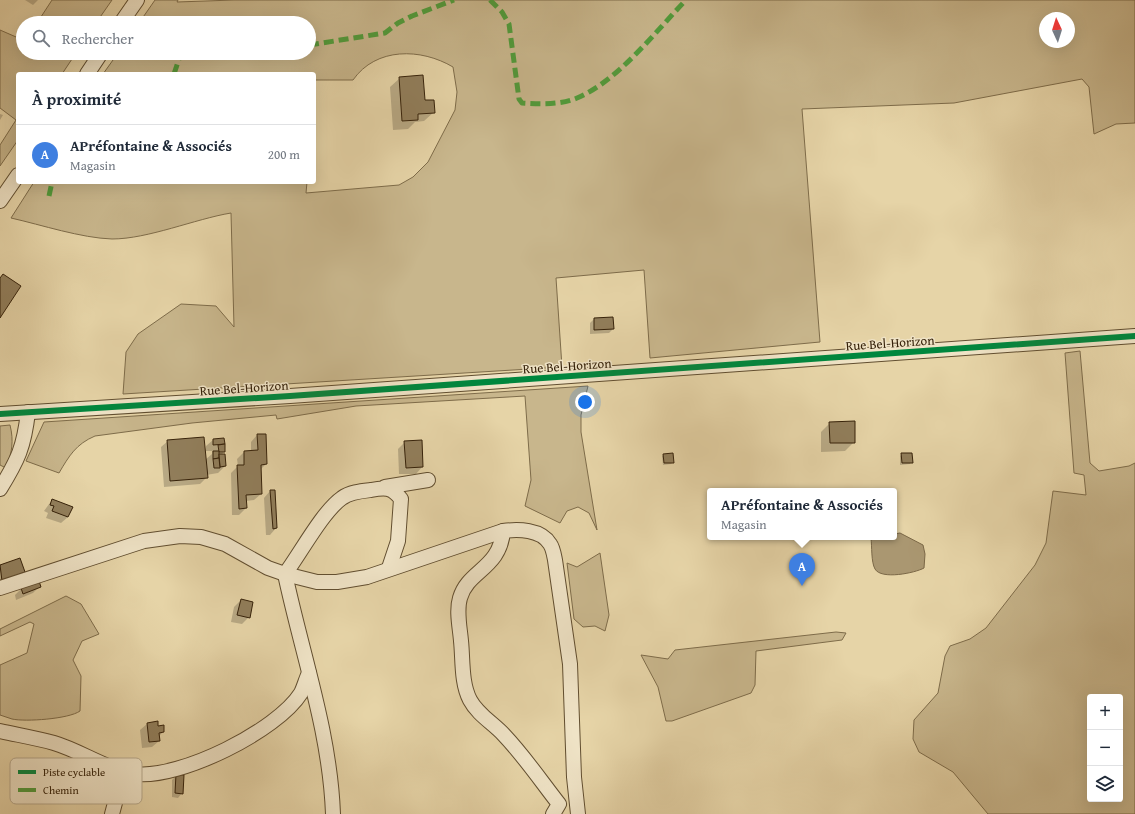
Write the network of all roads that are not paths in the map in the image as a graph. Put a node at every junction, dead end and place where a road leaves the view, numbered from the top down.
1 (137, 0) edge
2 (126, 16) edge
3 (96, 60) edge
4 (88, 72) edge
5 (16, 177) edge
6 (2, 192) edge
7 (1135, 336) edge
8 (28, 412) junction
9 (0, 414) edge
10 (428, 480) dead end
11 (385, 487) junction
12 (0, 489) edge
13 (503, 531) junction
14 (389, 568) junction
15 (285, 574) junction
16 (0, 588) edge
17 (309, 673) junction
18 (0, 731) edge
19 (91, 758) edge
20 (142, 774) edge
21 (574, 777) junction
22 (115, 804) edge
23 (556, 809) edge
24 (112, 814) edge
25 (333, 814) edge
26 (578, 814) edge

1 - 2 street
3 - 4 street
5 - 6 street
7 - 8 street, Rue Bel-Horizon
8 - 9 street, Rue Bel-Horizon
8 - 12 street
10 - 11 street
11 - 14 street
11 - 15 street
13 - 14 street
13 - 21 street
13 - 23 street
14 - 15 street
15 - 16 street
15 - 17 street
17 - 20 street
17 - 25 street
18 - 19 street
21 - 23 street
21 - 26 street
22 - 24 street

